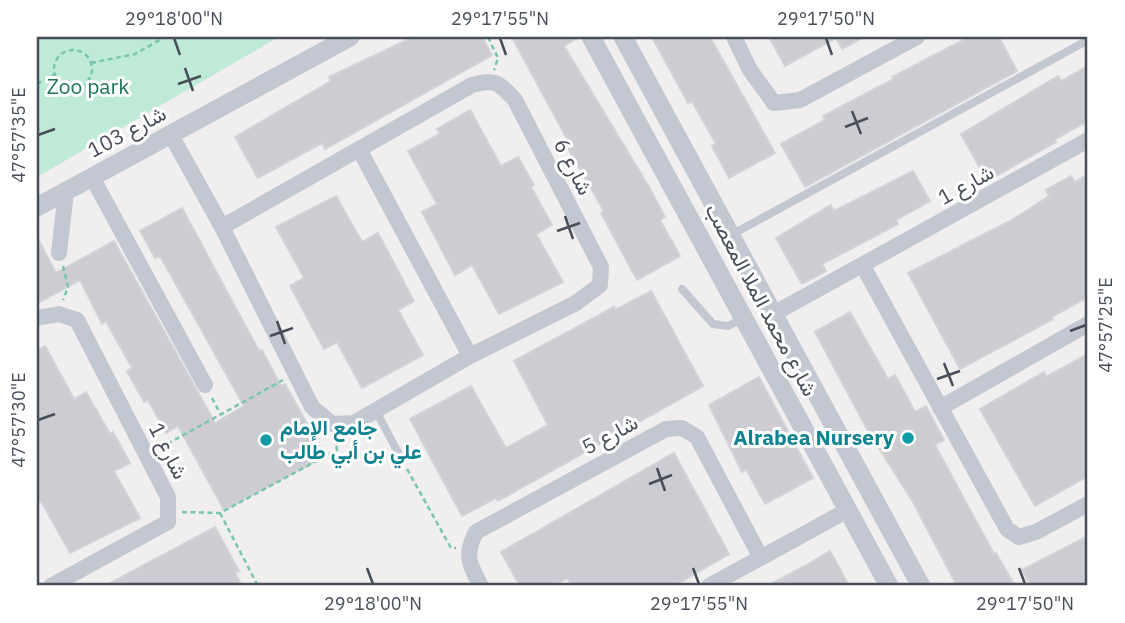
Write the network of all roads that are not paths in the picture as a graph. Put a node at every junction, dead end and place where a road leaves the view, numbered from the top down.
1 (350, 37) edge
2 (591, 37) edge
3 (623, 37) edge
4 (734, 37) edge
5 (917, 37) edge
6 (1088, 40) edge
7 (171, 135) junction
8 (1088, 140) edge
9 (359, 149) junction
10 (92, 177) junction
11 (66, 191) junction
12 (37, 207) edge
13 (222, 227) junction
14 (730, 232) junction
15 (708, 249) junction
16 (59, 253) road end
17 (863, 266) junction
18 (682, 289) dead end
19 (775, 313) junction
20 (37, 318) edge
21 (744, 318) junction
22 (1088, 324) edge
23 (471, 356) junction
24 (205, 385) road end
25 (940, 408) junction
26 (376, 411) junction
27 (402, 460) road end
28 (1088, 504) edge
29 (848, 510) junction
30 (761, 558) junction
31 (920, 585) edge
32 (51, 586) edge
33 (481, 586) edge
34 (709, 586) edge
35 (888, 586) edge

1 - 7 street, شارع 103
2 - 15 street, شارع محمد الملا المعصب
3 - 14 street, شارع محمد الملا المعصب
4 - 5 street
6 - 14 lane
7 - 10 street, شارع 103
7 - 13 street
8 - 17 street, شارع 1
9 - 13 street
9 - 23 street
9 - 23 street, شارع 6
10 - 11 street, شارع 103
10 - 24 street
11 - 12 street, شارع 103
11 - 16 street
13 - 26 street, شارع 6
14 - 15 street
14 - 19 street, شارع محمد الملا المعصب
15 - 21 street, شارع محمد الملا المعصب
17 - 19 street, شارع 1
17 - 25 street
18 - 21 lane
19 - 31 street, شارع محمد الملا المعصب
20 - 32 street, شارع 1
21 - 29 street, شارع محمد الملا المعصب
22 - 25 street
23 - 26 street, شارع 6
25 - 28 street
26 - 27 lane
29 - 30 street
29 - 35 street, شارع محمد الملا المعصب
30 - 33 street, شارع 5
30 - 34 street

